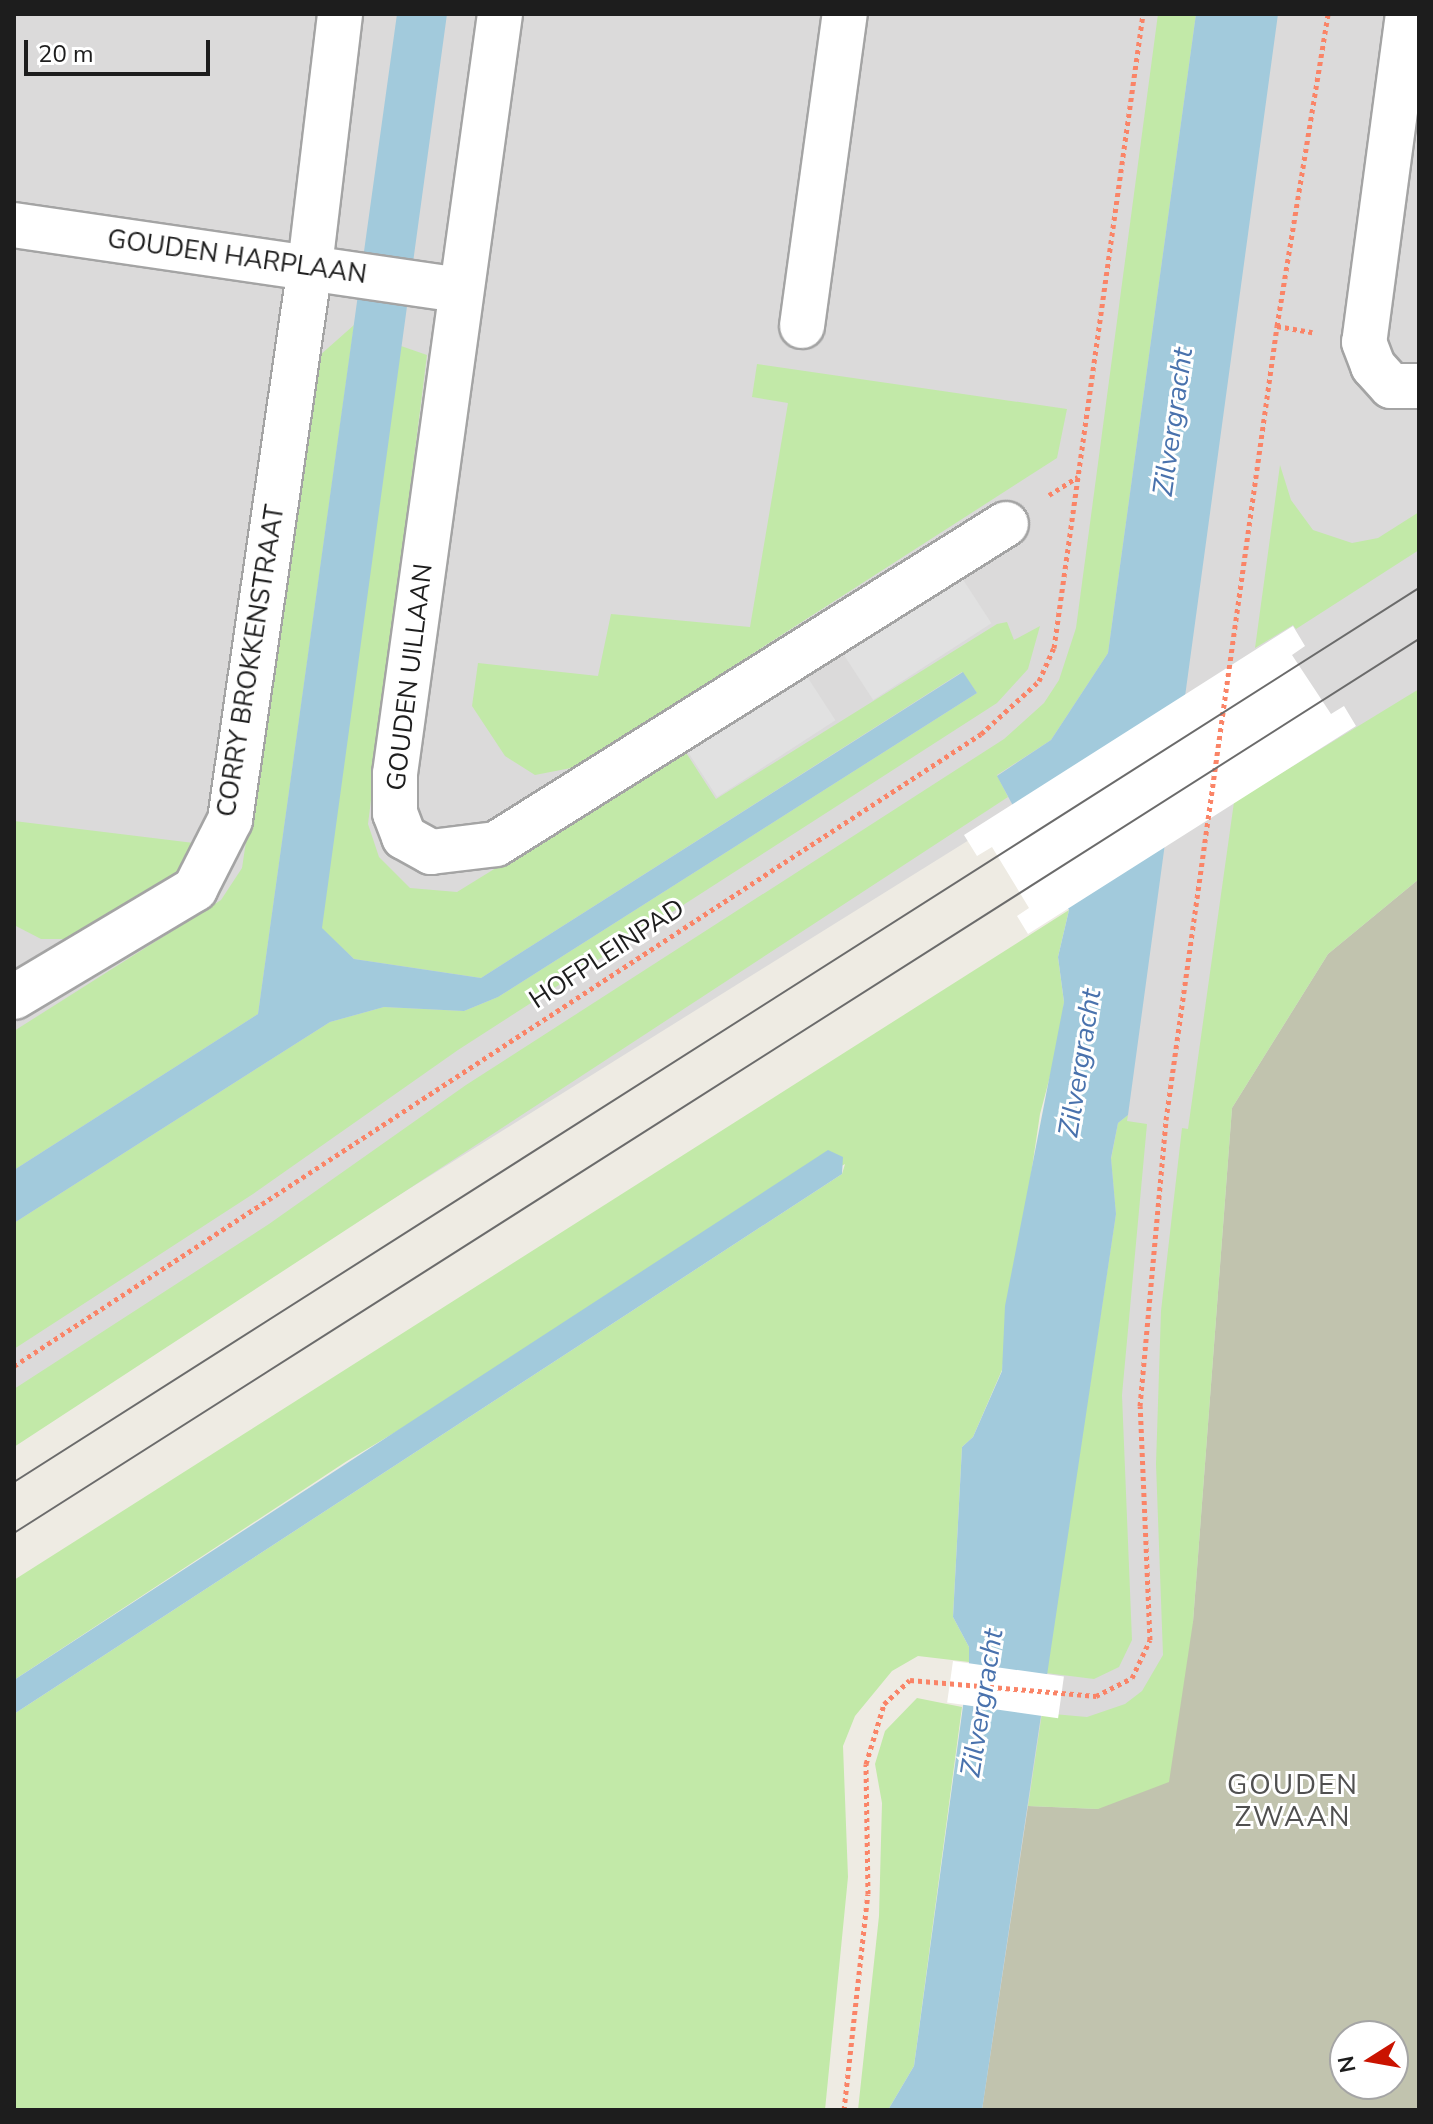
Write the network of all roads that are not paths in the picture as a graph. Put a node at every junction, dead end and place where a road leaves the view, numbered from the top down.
1 (340, 14) edge
2 (500, 14) edge
3 (845, 14) edge
4 (1408, 14) edge
5 (14, 225) edge
6 (330, 270) junction
7 (443, 287) junction
8 (802, 326) dead end
9 (1419, 386) edge
10 (1006, 524) dead end
11 (18, 985) edge

1 - 6 street, CORRY BROKKENSTRAAT
2 - 7 street, GOUDEN UILLAAN
3 - 8 street
4 - 9 street
5 - 6 street, GOUDEN HARPLAAN
6 - 7 street, GOUDEN HARPLAAN
6 - 11 street, CORRY BROKKENSTRAAT
7 - 10 street, GOUDEN UILLAAN

